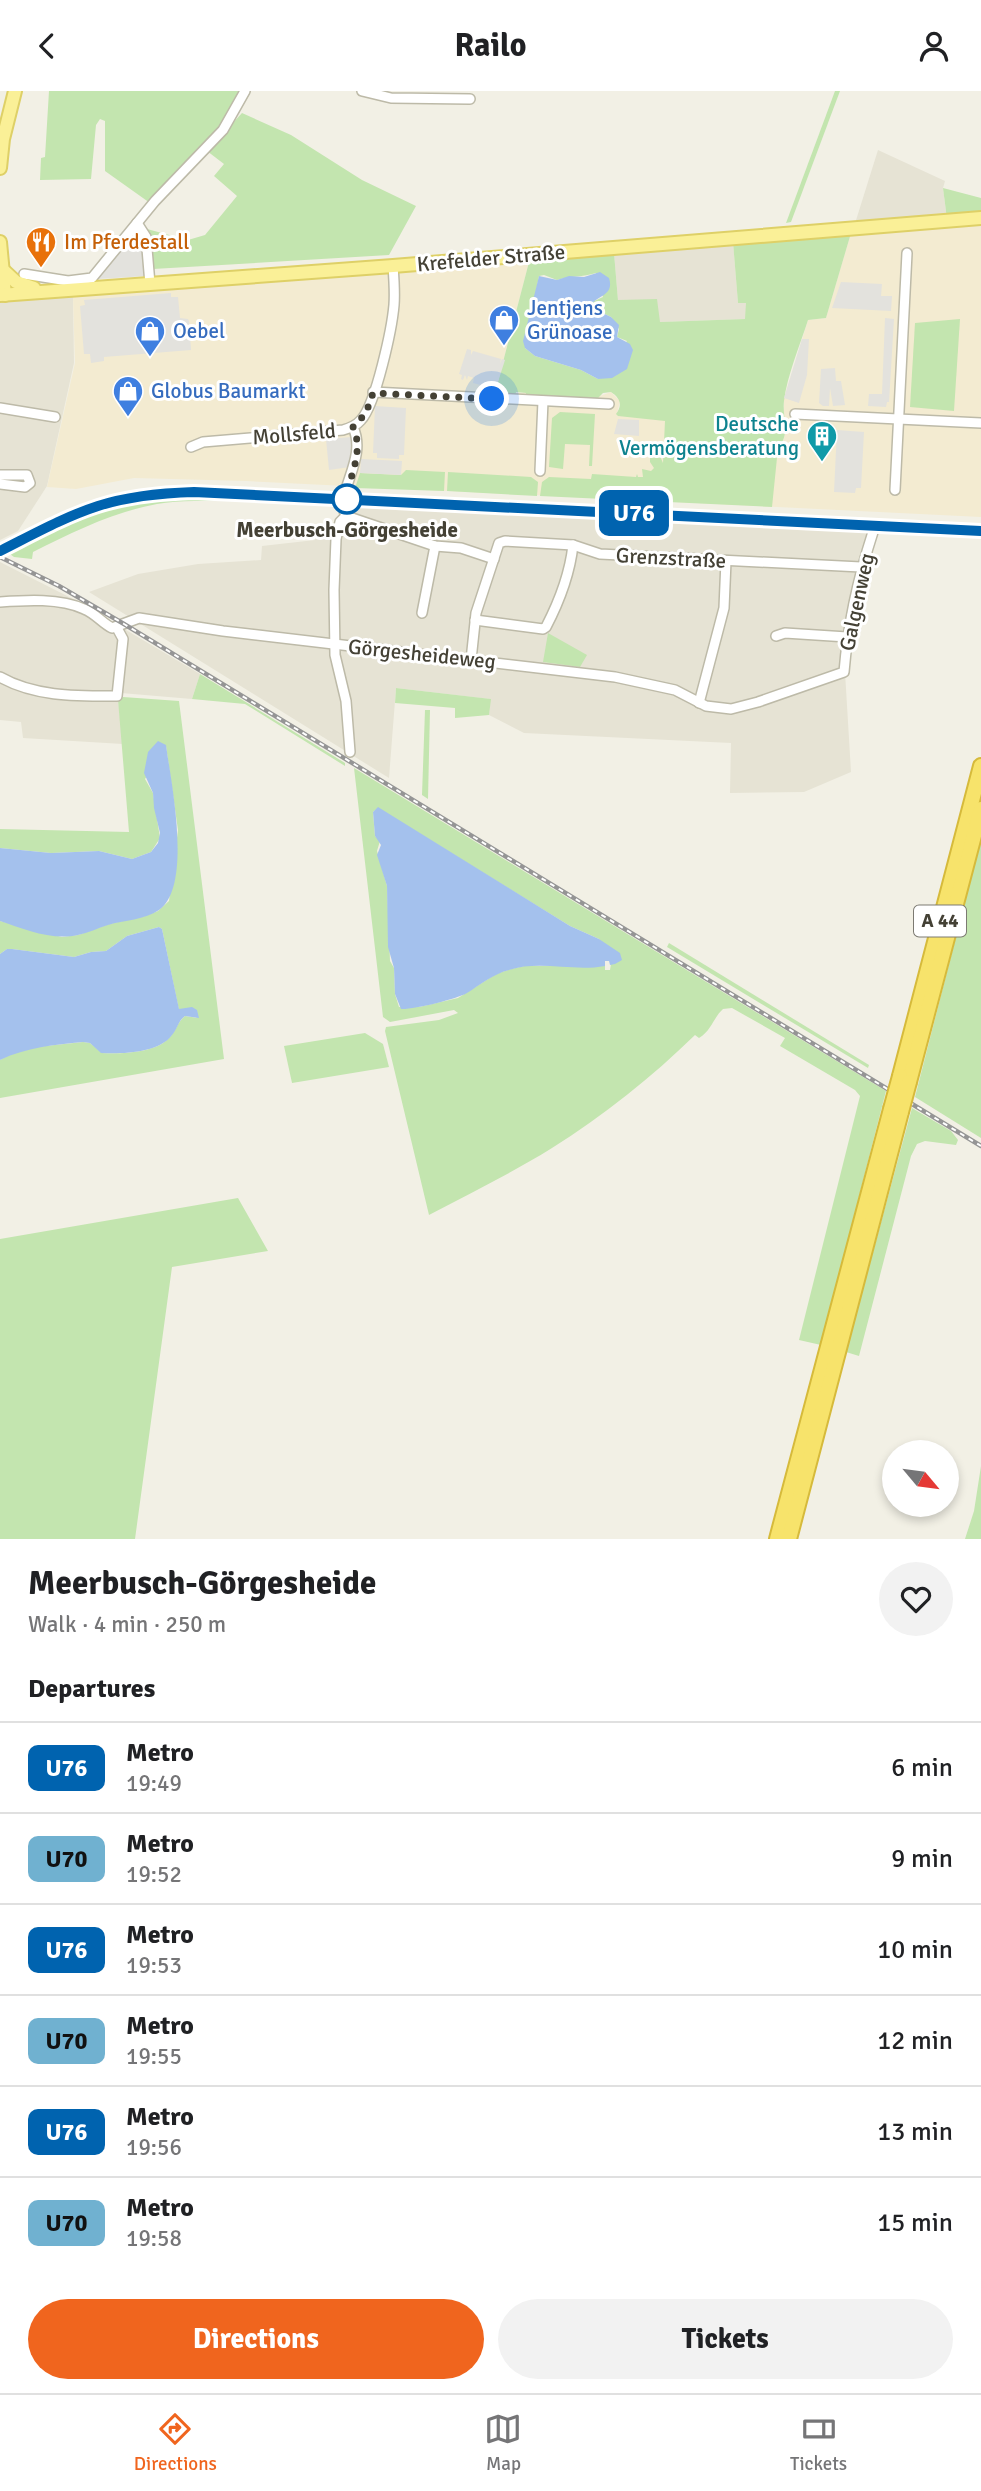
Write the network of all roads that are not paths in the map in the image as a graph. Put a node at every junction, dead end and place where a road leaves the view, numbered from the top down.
1 (15, 91) edge
2 (245, 91) edge
3 (362, 91) edge
4 (470, 99) dead end
5 (0, 168) edge
6 (981, 218) edge
7 (137, 223) junction
8 (0, 242) edge
9 (907, 253) dead end
10 (393, 266) junction
11 (2, 269) junction
12 (24, 274) dead end
13 (150, 284) junction
14 (47, 291) junction
15 (2, 295) edge
16 (373, 393) junction
17 (544, 401) junction
18 (608, 404) dead end
19 (0, 408) edge
20 (795, 414) dead end
21 (55, 417) dead end
22 (899, 419) junction
23 (981, 423) edge
24 (353, 427) junction
25 (191, 446) dead end
26 (540, 471) dead end
27 (0, 474) edge
28 (0, 484) edge
29 (895, 490) dead end
30 (346, 516) junction
31 (873, 532) dead end
32 (573, 545) junction
33 (435, 546) junction
34 (494, 559) junction
35 (726, 561) junction
36 (861, 567) junction
37 (0, 602) edge
38 (422, 613) dead end
39 (475, 620) junction
40 (117, 628) junction
41 (776, 636) dead end
42 (847, 636) junction
43 (335, 645) junction
44 (471, 660) junction
45 (844, 671) joint
46 (0, 677) edge
47 (699, 703) junction
48 (350, 752) dead end
49 (981, 767) edge
50 (981, 809) edge
51 (904, 1079) junction
52 (896, 1111) junction
53 (778, 1539) edge
54 (789, 1539) edge

1 - 5 main road
2 - 7 street
3 - 4 street
6 - 10 main road, Krefelder Straße
7 - 12 street
7 - 13 street
8 - 11 main road
9 - 22 street
10 - 13 main road, Krefelder Straße
10 - 16 street, Mollsfeld
11 - 14 main road
11 - 15 main road
13 - 14 main road, Krefelder Straße
14 - 15 main road, Krefelder Straße
16 - 17 street
16 - 24 street, Mollsfeld
17 - 18 street
17 - 26 street
19 - 21 street
20 - 22 street
22 - 23 street
22 - 29 street
24 - 25 street, Mollsfeld
24 - 30 street
27 - 28 street
30 - 33 street
30 - 43 street
31 - 36 street, Galgenweg
32 - 34 street, Grenzstraße
32 - 35 street, Grenzstraße
32 - 39 street
33 - 34 street
33 - 38 street
34 - 39 street
35 - 36 street, Grenzstraße
35 - 47 street
36 - 42 street, Galgenweg
37 - 40 street
39 - 44 street
40 - 43 street, Görgesheideweg
40 - 46 street
41 - 42 street
42 - 45 street, Galgenweg
43 - 44 street, Görgesheideweg
43 - 48 street
44 - 47 street, Görgesheideweg
45 - 47 street, Görgesheideweg
49 - 51 highway, A 44
50 - 51 highway, A 44
51 - 52 highway, A 44, bridge
52 - 53 highway, A 44
52 - 54 highway, A 44

